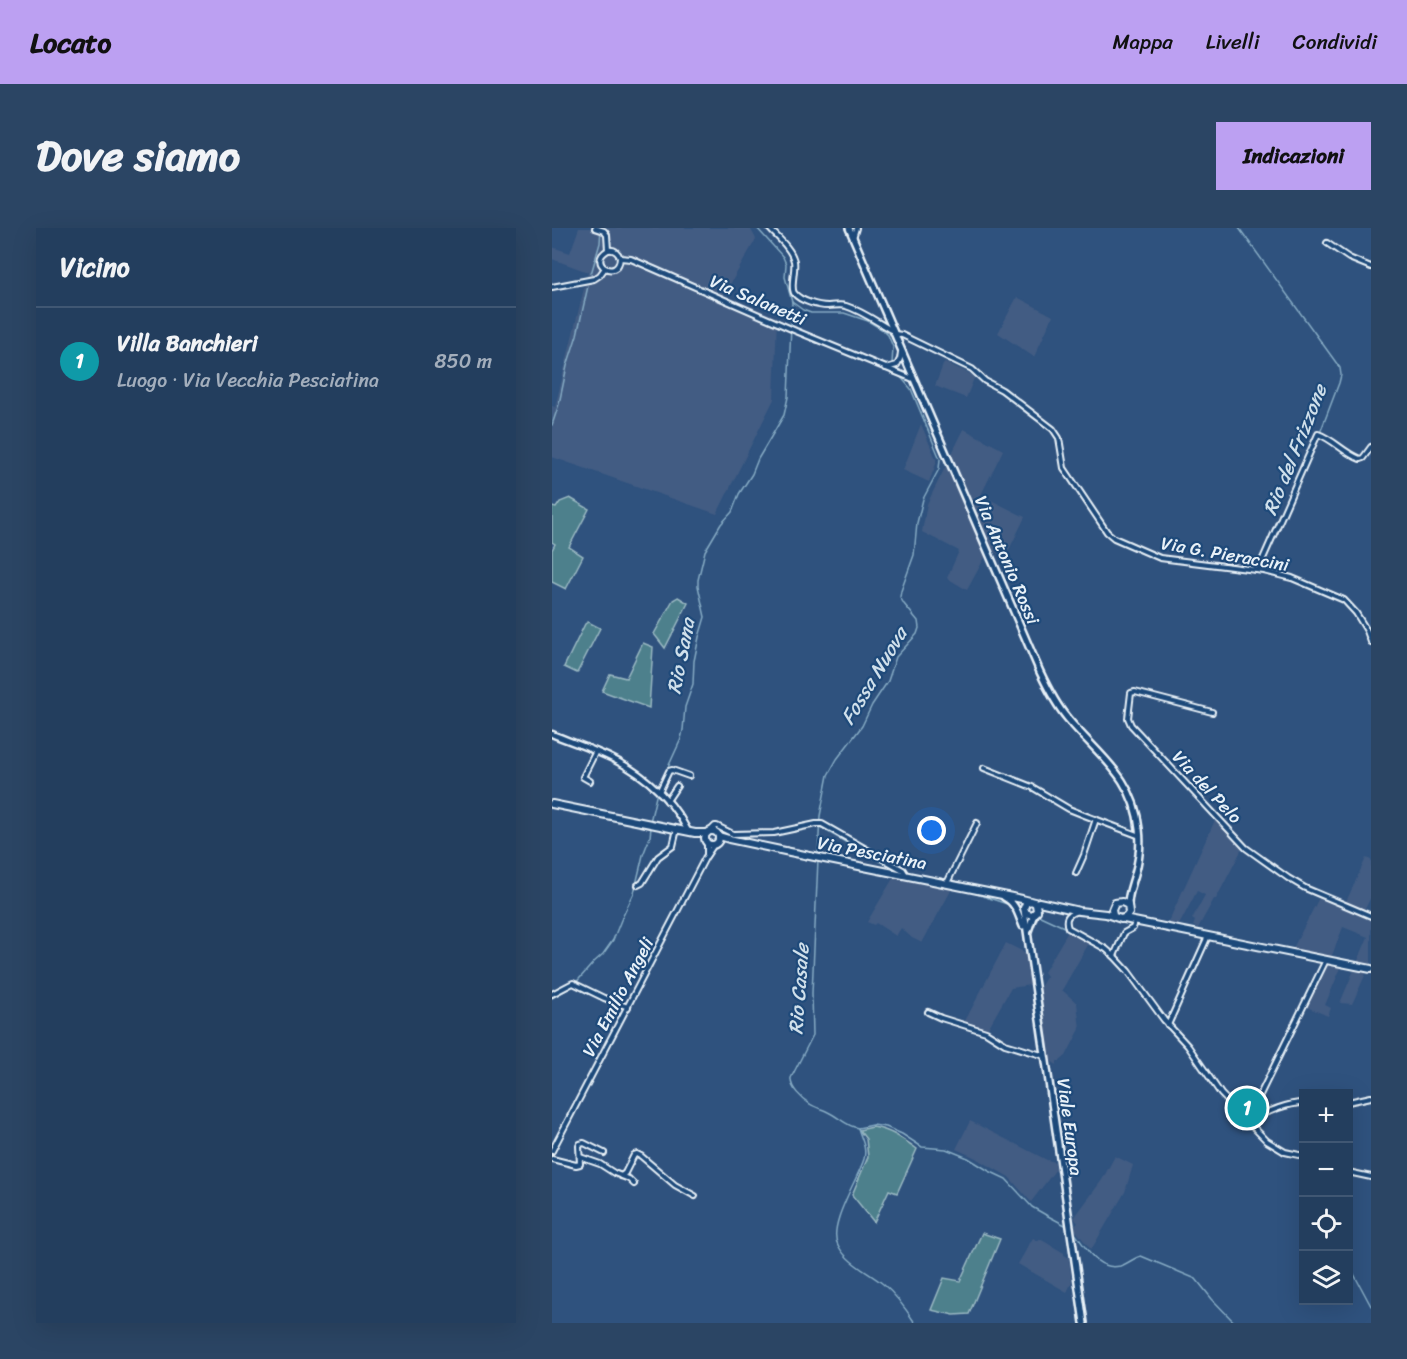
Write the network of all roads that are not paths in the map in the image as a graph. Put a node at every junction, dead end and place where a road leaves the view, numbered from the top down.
1 (769, 228) edge
2 (849, 228) edge
3 (856, 228) edge
4 (599, 229) edge
5 (853, 238) junction
6 (1327, 243) dead end
7 (608, 250) junction
8 (620, 258) junction
9 (1371, 267) edge
10 (605, 268) junction
11 (552, 287) edge
12 (892, 332) junction
13 (902, 352) junction
14 (897, 365) junction
15 (908, 365) junction
16 (884, 368) junction
17 (899, 372) junction
18 (914, 379) junction
19 (1371, 447) edge
20 (1258, 570) junction
21 (1371, 642) edge
22 (1212, 712) dead end
23 (552, 734) edge
24 (596, 751) junction
25 (984, 768) dead end
26 (689, 776) dead end
27 (590, 781) dead end
28 (676, 786) dead end
29 (658, 790) junction
30 (668, 801) junction
31 (552, 804) edge
32 (1096, 819) junction
33 (977, 823) dead end
34 (677, 829) junction
35 (691, 832) junction
36 (719, 834) junction
37 (1140, 836) junction
38 (708, 838) junction
39 (1076, 873) dead end
40 (906, 875) junction
41 (947, 883) junction
42 (638, 885) dead end
43 (1130, 889) junction
44 (991, 892) junction
45 (1010, 896) junction
46 (1032, 902) junction
47 (1119, 902) junction
48 (1056, 907) junction
49 (1112, 907) junction
50 (1024, 908) junction
51 (1129, 908) junction
52 (1078, 911) junction
53 (1096, 912) junction
54 (1035, 913) junction
55 (1113, 915) junction
56 (1371, 916) edge
57 (1124, 919) junction
58 (1138, 922) junction
59 (1027, 936) junction
60 (1209, 936) junction
61 (1114, 956) junction
62 (1327, 960) junction
63 (1371, 969) edge
64 (552, 993) edge
65 (628, 1006) junction
66 (928, 1012) dead end
67 (1168, 1025) junction
68 (1045, 1056) junction
69 (1371, 1097) edge
70 (1353, 1101) edge
71 (1256, 1103) dead end
72 (1299, 1103) edge
73 (1249, 1121) junction
74 (552, 1151) edge
75 (604, 1153) dead end
76 (1299, 1155) edge
77 (579, 1157) junction
78 (552, 1159) edge
79 (1353, 1173) edge
80 (621, 1176) junction
81 (1371, 1177) edge
82 (634, 1184) dead end
83 (695, 1196) dead end
84 (1084, 1323) edge

1 - 12 street, Via G. Pieraccini
2 - 5 main road, Via Antonio Rossi
3 - 5 street
4 - 7 street
5 - 12 main road, Via Antonio Rossi
6 - 9 street
7 - 8 street
7 - 10 street
8 - 10 street
8 - 16 street, Via Salanetti
10 - 11 street
12 - 13 main road, Via Antonio Rossi
12 - 20 street, Via G. Pieraccini
13 - 14 street
13 - 15 main road, Via Antonio Rossi
14 - 15 street
14 - 16 street
15 - 17 street
15 - 18 main road, Via Antonio Rossi
16 - 17 street, Via Salanetti
17 - 18 street, Via Salanetti
18 - 37 main road, Via Antonio Rossi
19 - 20 street
20 - 21 street, Via G. Pieraccini
22 - 56 street, Via del Pelo
23 - 24 street
24 - 27 street
24 - 29 street
25 - 32 street
26 - 29 street
28 - 30 street
29 - 30 street
30 - 35 street
31 - 34 main road, Via Pesciatina
32 - 37 street
32 - 39 street
33 - 41 street
34 - 35 main road, Via Pesciatina
34 - 42 street
35 - 38 main road, Via Pesciatina
36 - 38 main road, Via Pesciatina
36 - 38 main road, Via Pesciatina
36 - 40 main road, Via Pesciatina
36 - 40 street
37 - 43 main road, Via Antonio Rossi
38 - 65 street, Via Emilio Angeli
40 - 41 main road, Via Pesciatina
41 - 44 main road, Via Pesciatina
43 - 47 main road
43 - 51 main road, Via Antonio Rossi
44 - 45 main road, Via Pesciatina
44 - 59 main road, Viale Europa
45 - 46 main road, Via Pesciatina
45 - 50 main road, Via Pesciatina
46 - 48 main road, Via Pesciatina
46 - 50 main road
46 - 54 main road
47 - 49 main road, Via Pesciatina
47 - 51 main road
48 - 52 main road, Via Pesciatina
48 - 54 main road, Via Pesciatina
49 - 53 main road, Via Pesciatina
49 - 55 main road
50 - 54 main road, Via Pesciatina
50 - 59 main road, Viale Europa
51 - 57 main road
51 - 58 main road
52 - 53 main road, Via Pesciatina
52 - 61 street
53 - 55 main road, Via Pesciatina
54 - 59 main road, Viale Europa
55 - 57 main road, Via Pesciatina
57 - 58 main road, Via Pesciatina
58 - 60 main road, Via Pesciatina
58 - 61 street
59 - 68 main road, Viale Europa
60 - 62 main road, Via Pesciatina
60 - 67 street
61 - 67 street
62 - 63 main road, Via Pesciatina
62 - 71 street
64 - 65 street
65 - 74 street, Via Emilio Angeli
66 - 68 street
67 - 73 street
68 - 84 main road, Viale Europa
69 - 70 street
72 - 73 street
73 - 76 street
75 - 77 street
77 - 78 street
77 - 80 street
79 - 81 street
80 - 82 street
80 - 83 street

